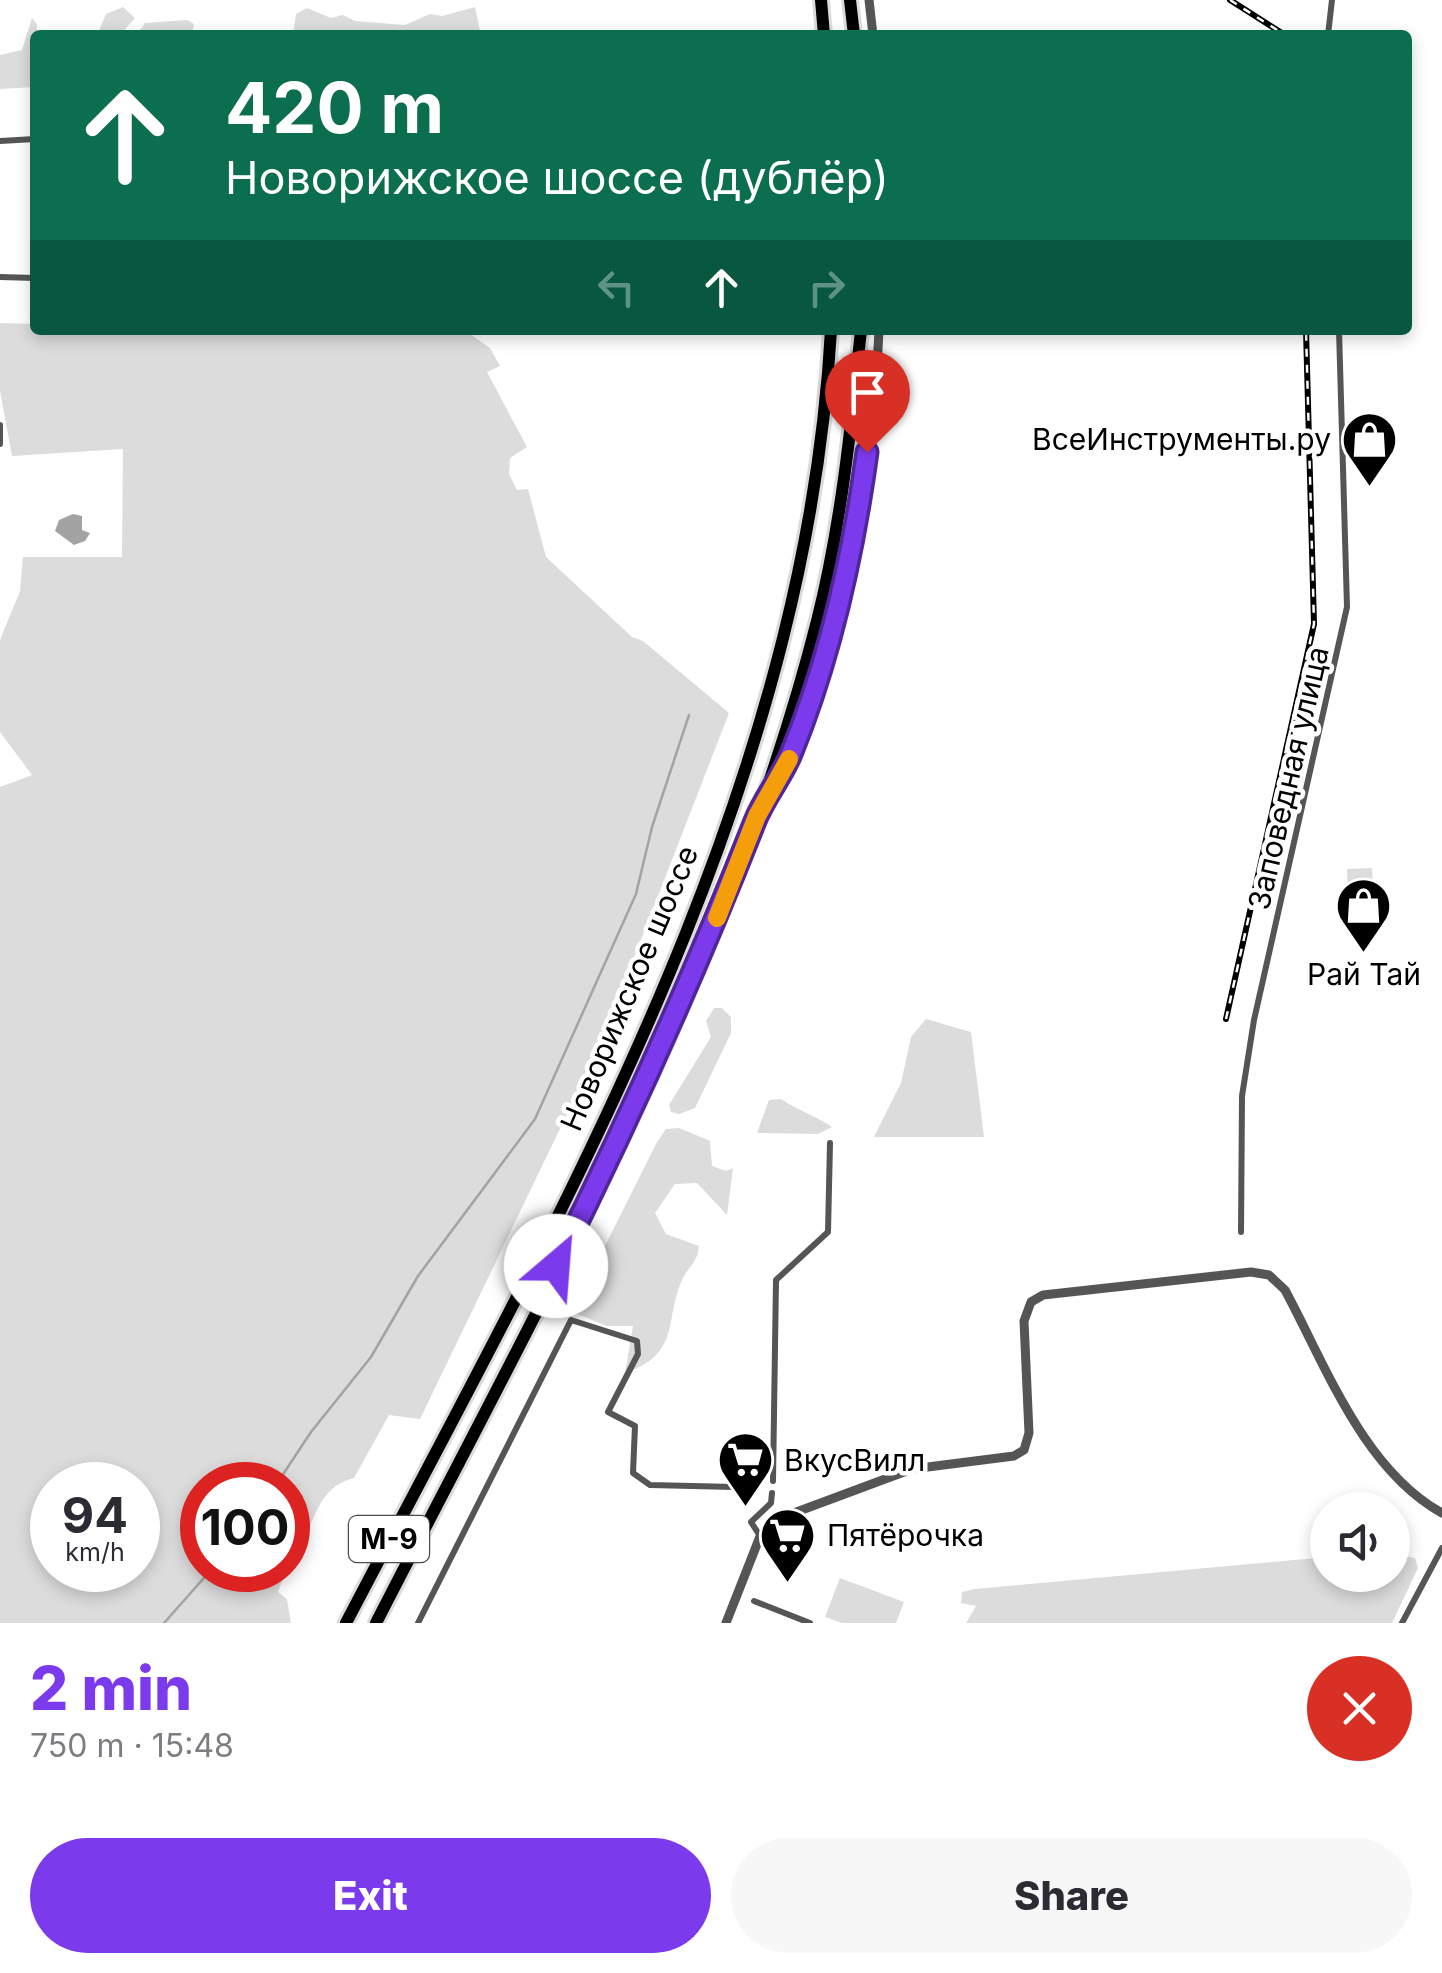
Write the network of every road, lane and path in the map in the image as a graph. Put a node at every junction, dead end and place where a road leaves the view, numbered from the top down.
1 (821, 0) edge
2 (850, 0) edge
3 (869, 0) edge
4 (1332, 0) edge
5 (824, 30) edge
6 (853, 30) edge
7 (872, 30) edge
8 (1329, 30) edge
9 (30, 139) edge
10 (0, 141) edge
11 (0, 277) edge
12 (30, 278) edge
13 (830, 335) edge
14 (860, 335) edge
15 (878, 335) edge
16 (1338, 335) edge
17 (0, 425) edge
18 (0, 444) edge
19 (757, 816) junction
20 (830, 1143) dead end
21 (1241, 1232) dead end
22 (772, 1458) junction
23 (773, 1481) dead end
24 (772, 1493) dead end
25 (1442, 1513) edge
26 (760, 1536) junction
27 (1442, 1548) edge
28 (754, 1601) dead end
29 (346, 1623) edge
30 (376, 1623) edge
31 (418, 1623) edge
32 (726, 1623) edge
33 (810, 1623) edge
34 (1402, 1623) edge

1 - 5 highway
2 - 6 highway
3 - 7 street
4 - 8 street
9 - 10 street
11 - 12 street
13 - 29 highway, Новорижское шоссе / М-9
14 - 19 highway, Новорижское шоссе / М-9
15 - 19 street
16 - 21 street, Заповедная улица
17 - 18 street
19 - 30 highway, Новорижское шоссе / М-9
20 - 22 street
22 - 23 street
22 - 31 street
24 - 26 street
25 - 26 street
26 - 32 street
27 - 34 street
28 - 33 street

